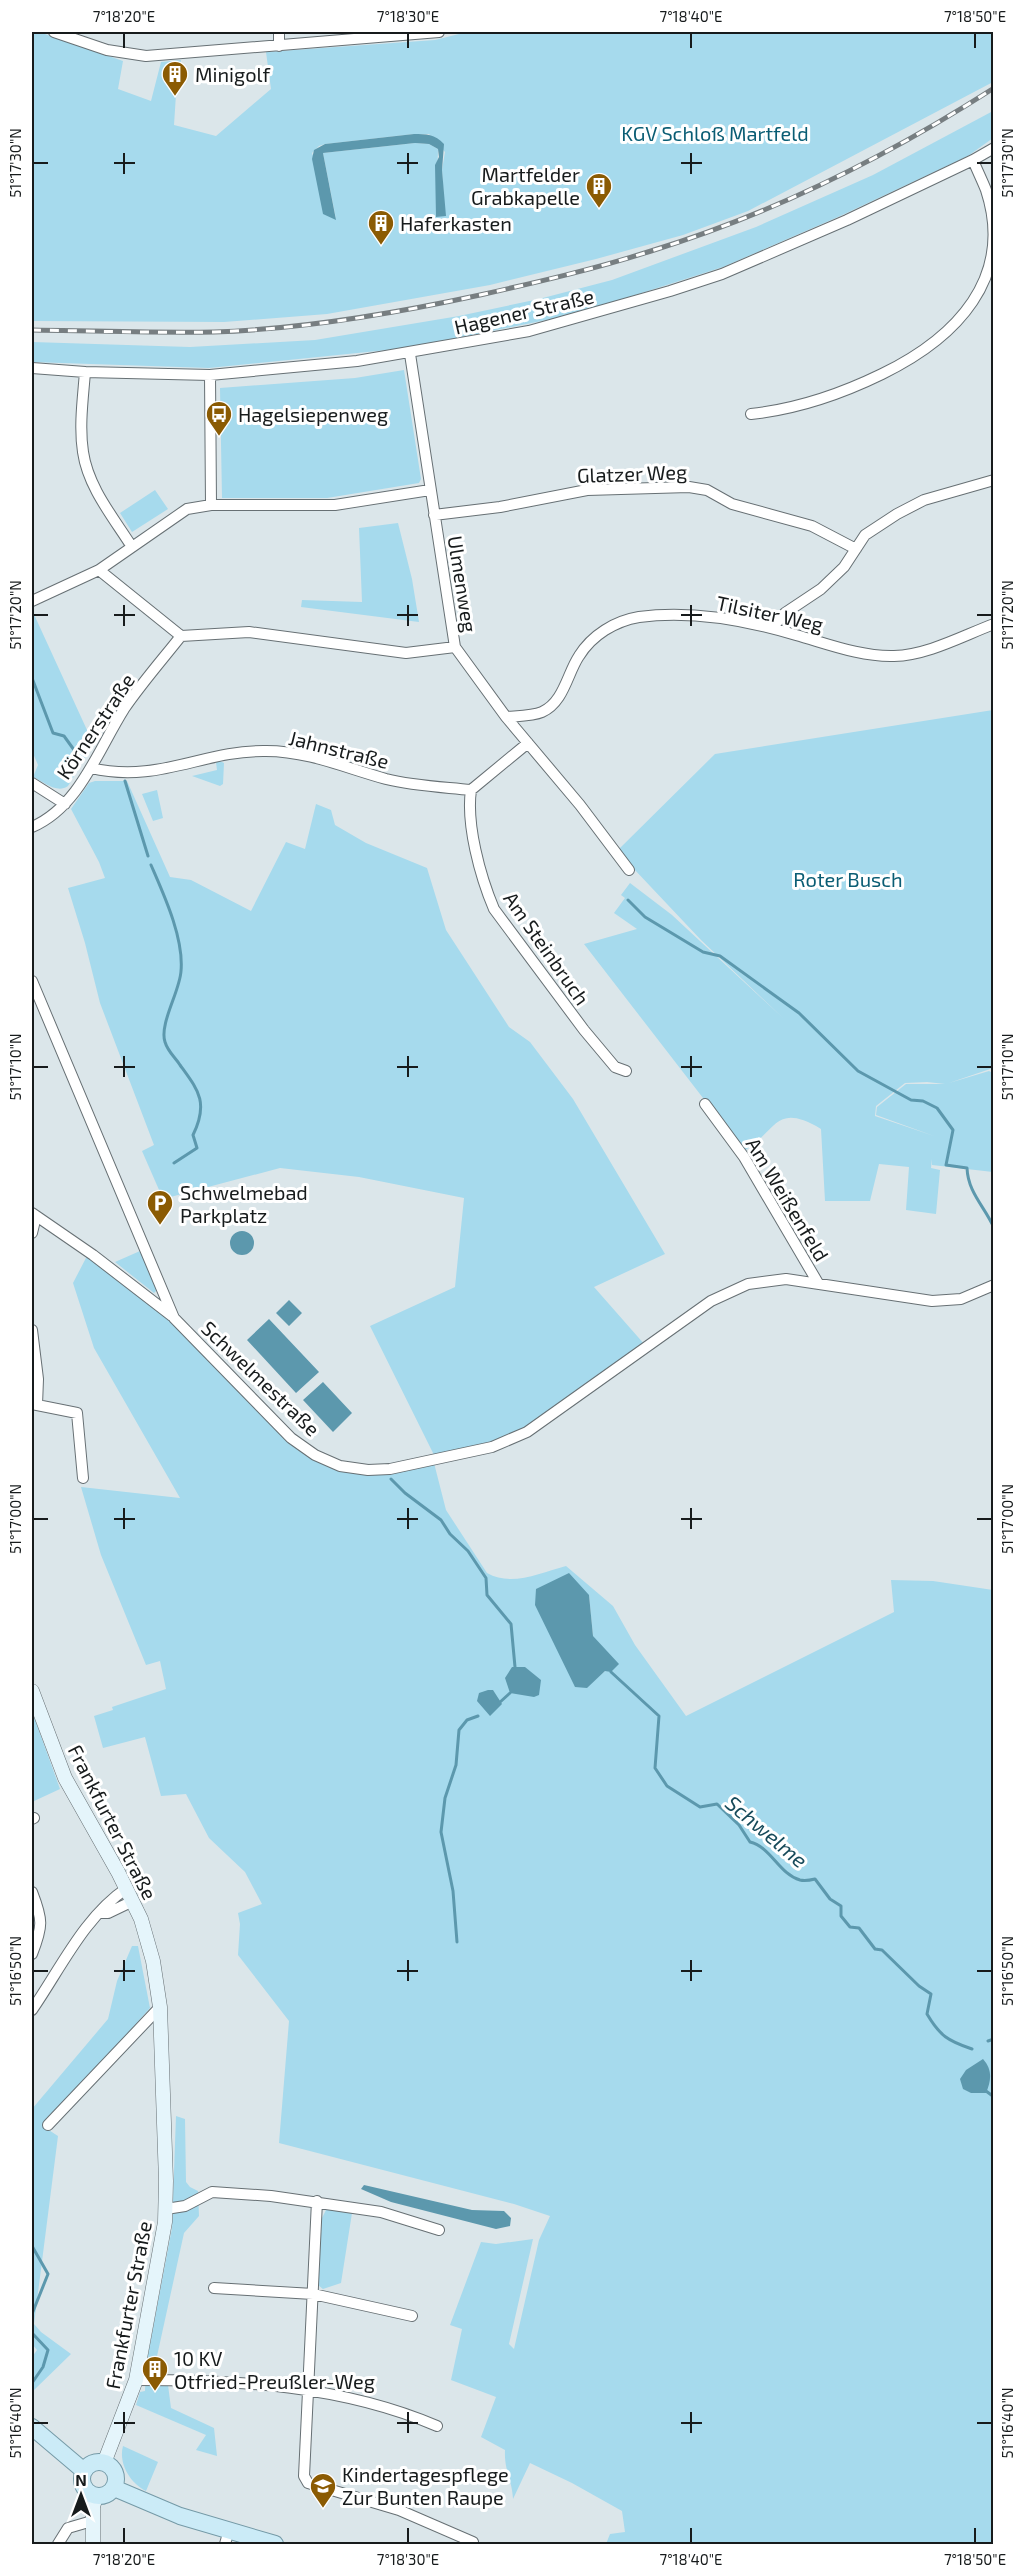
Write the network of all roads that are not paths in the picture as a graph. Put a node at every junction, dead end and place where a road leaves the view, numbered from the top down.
1 (54, 32) edge
2 (279, 32) edge
3 (440, 32) edge
4 (85, 36) edge
5 (279, 46) junction
6 (993, 148) edge
7 (973, 160) junction
8 (992, 256) edge
9 (410, 354) junction
10 (32, 368) edge
11 (85, 372) junction
12 (210, 375) junction
13 (752, 414) dead end
14 (993, 480) edge
15 (430, 490) junction
16 (211, 505) junction
17 (434, 515) junction
18 (132, 547) junction
19 (856, 549) junction
20 (99, 570) junction
21 (32, 601) edge
22 (993, 624) edge
23 (772, 628) junction
24 (181, 636) junction
25 (455, 647) junction
26 (506, 717) junction
27 (528, 743) junction
28 (92, 768) junction
29 (32, 783) edge
30 (471, 790) junction
31 (64, 804) junction
32 (32, 827) edge
33 (629, 870) dead end
34 (32, 981) edge
35 (626, 1071) dead end
36 (705, 1104) dead end
37 (34, 1215) edge
38 (32, 1233) edge
39 (818, 1283) junction
40 (993, 1285) edge
41 (174, 1318) junction
42 (32, 1330) edge
43 (34, 1405) edge
44 (83, 1478) dead end
45 (32, 1691) edge
46 (127, 1888) junction
47 (32, 1892) edge
48 (133, 1901) junction
49 (100, 1913) junction
50 (32, 1954) edge
51 (32, 2007) edge
52 (160, 2007) junction
53 (48, 2125) dead end
54 (317, 2201) junction
55 (166, 2209) junction
56 (439, 2230) dead end
57 (214, 2288) dead end
58 (313, 2294) junction
59 (412, 2316) dead end
60 (136, 2380) junction
61 (307, 2389) junction
62 (437, 2426) dead end
63 (32, 2427) edge
64 (104, 2463) junction
65 (84, 2471) junction
66 (114, 2488) junction
67 (96, 2496) junction
68 (93, 2521) junction
69 (227, 2537) edge
70 (473, 2542) dead end
71 (58, 2544) edge
72 (93, 2544) edge
73 (275, 2544) edge

1 - 4 street
2 - 5 street
3 - 5 street
4 - 5 street
6 - 7 street, Hagener Straße
7 - 8 street
7 - 9 street, Hagener Straße
8 - 13 street
9 - 12 street, Hagener Straße
9 - 15 street, Ulmenweg
10 - 11 street, Hagener Straße
11 - 12 street, Hagener Straße
11 - 18 street
12 - 16 street
14 - 19 street
15 - 16 street
15 - 17 street, Ulmenweg
16 - 18 street
17 - 19 street, Glatzer Weg
17 - 25 street, Ulmenweg
18 - 20 street
19 - 23 street
20 - 21 street
20 - 24 street
22 - 23 street, Tilsiter Weg
23 - 26 street, Tilsiter Weg
24 - 25 street
24 - 28 street, Körnerstraße
25 - 26 street, Ulmenweg
26 - 27 street, Ulmenweg
27 - 30 street
27 - 33 street, Ulmenweg
28 - 30 street, Jahnstraße
28 - 31 street, Körnerstraße
29 - 31 street
30 - 35 street, Am Steinbruch
31 - 32 street, Körnerstraße
34 - 41 street, Schwelmestraße
36 - 39 street, Am Weißenfeld
37 - 38 street
37 - 41 street
39 - 40 street, Am Weißenfeld
39 - 41 street, Schwelmestraße
42 - 43 street
43 - 44 street
45 - 46 main road, Frankfurter Straße
46 - 48 main road, Frankfurter Straße
46 - 49 street
47 - 50 street
48 - 49 street
48 - 52 main road, Frankfurter Straße
49 - 51 street
52 - 53 street
52 - 55 main road, Frankfurter Straße
54 - 55 street
54 - 56 street
54 - 58 street
55 - 60 main road, Frankfurter Straße
57 - 58 street
58 - 59 street
58 - 61 street
60 - 61 street
60 - 64 main road, Frankfurter Straße
61 - 62 street
61 - 70 street
63 - 65 main road
64 - 65 main road
64 - 66 main road
65 - 67 main road
66 - 67 main road
66 - 69 main road
67 - 68 main road
68 - 71 street
68 - 72 main road
69 - 73 main road

